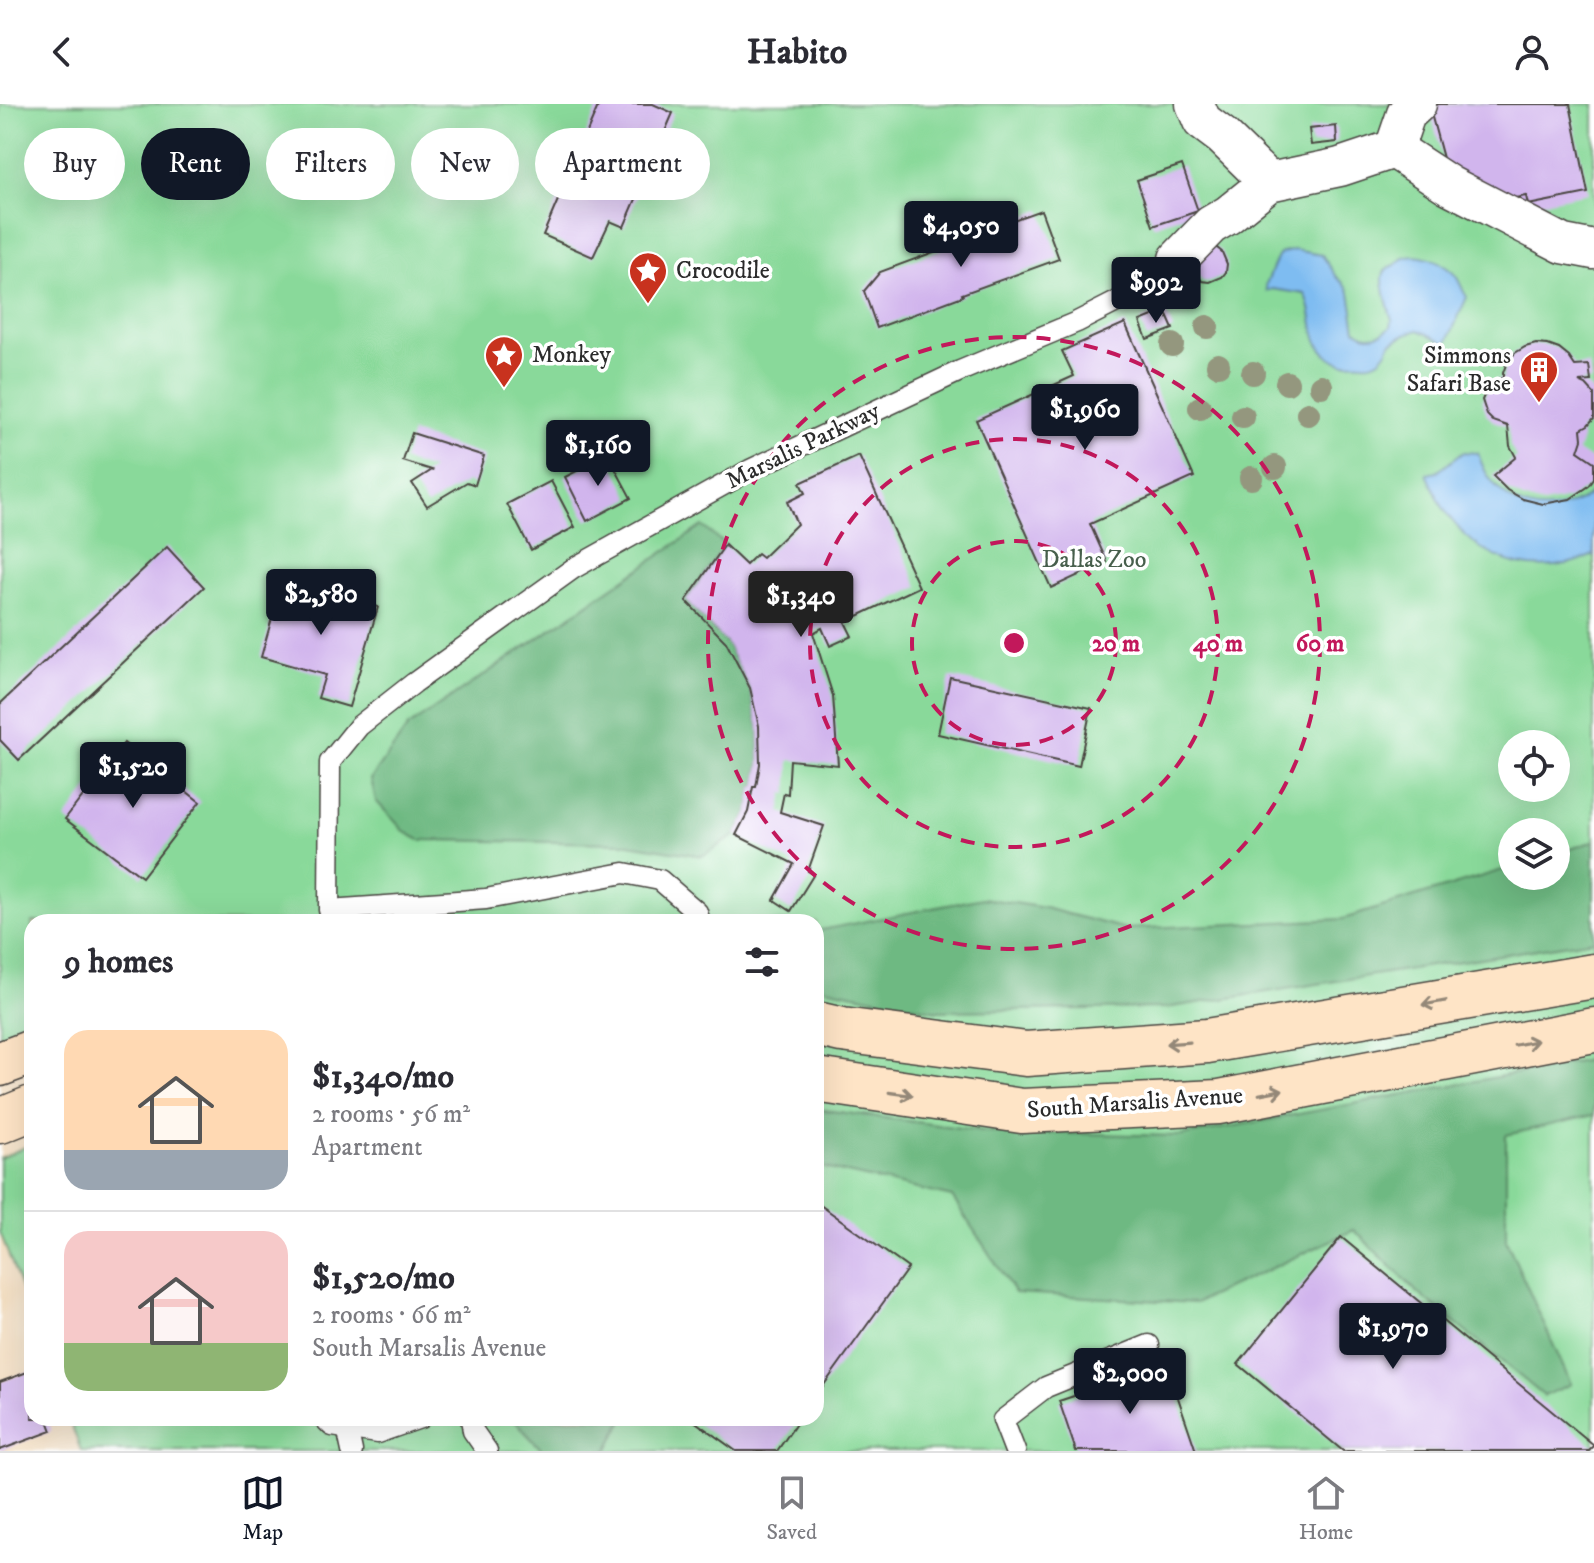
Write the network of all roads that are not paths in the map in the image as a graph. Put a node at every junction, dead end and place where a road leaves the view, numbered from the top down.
1 (1195, 104) edge
2 (1417, 104) edge
3 (1394, 149) junction
4 (1269, 182) junction
5 (1594, 250) edge
6 (1178, 259) joint
7 (698, 914) edge
8 (1594, 976) edge
9 (829, 1027) edge
10 (1594, 1030) edge
11 (24, 1055) edge
12 (0, 1064) edge
13 (824, 1082) edge
14 (24, 1111) edge
15 (0, 1121) edge
16 (1149, 1345) dead end
17 (332, 1426) edge
18 (397, 1426) edge
19 (472, 1426) edge
20 (347, 1428) junction
21 (352, 1451) edge
22 (487, 1451) edge
23 (1015, 1451) edge

1 - 4 street
2 - 3 street
3 - 4 street, Marsalis Parkway
3 - 5 street
4 - 6 street, Marsalis Parkway
6 - 7 lane, Marsalis Parkway
8 -> 9 main road
13 -> 10 main road, South Marsalis Avenue
11 - 12 main road
14 - 15 main road
16 - 23 lane
17 - 20 lane
18 - 20 lane
19 - 22 lane
20 - 21 lane

